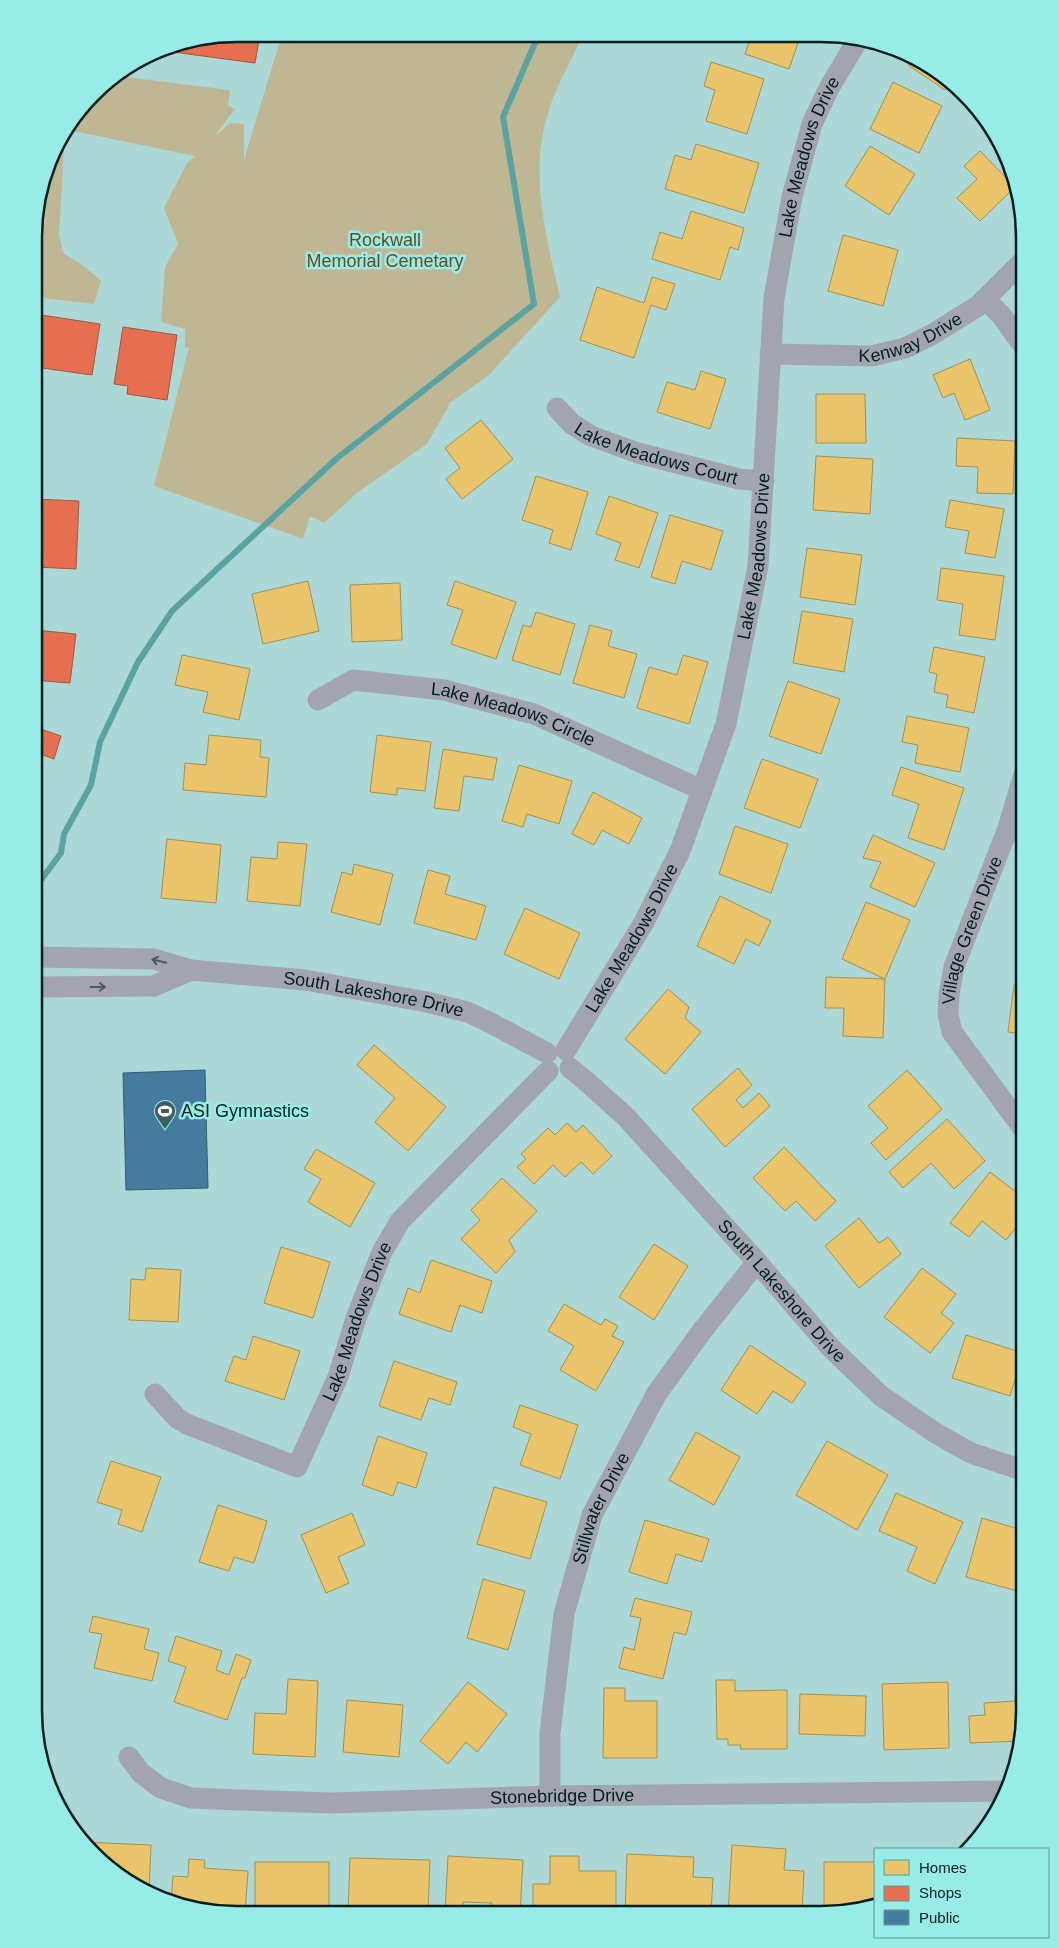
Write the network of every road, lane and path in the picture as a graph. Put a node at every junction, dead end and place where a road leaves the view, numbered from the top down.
1 (854, 45) edge
2 (1016, 268) edge
3 (985, 299) junction
4 (1016, 335) edge
5 (770, 354) junction
6 (557, 408) dead end
7 (764, 481) junction
8 (318, 700) dead end
9 (702, 790) junction
10 (1016, 801) edge
11 (42, 957) edge
12 (191, 970) junction
13 (42, 987) edge
14 (557, 1060) junction
15 (1016, 1120) edge
16 (757, 1262) junction
17 (155, 1394) dead end
18 (1016, 1468) edge
19 (129, 1757) dead end
20 (999, 1791) edge
21 (550, 1796) junction

1 - 5 street, Lake Meadows Drive
2 - 3 street, Kenway Drive
3 - 4 street
3 - 5 street, Kenway Drive
5 - 7 street, Lake Meadows Drive
6 - 7 street, Lake Meadows Court
7 - 9 street, Lake Meadows Drive
8 - 9 street, Lake Meadows Circle
9 - 14 street, Lake Meadows Drive
10 - 15 street, Village Green Drive
12 -> 11 street, South Lakeshore Drive
13 -> 12 street, South Lakeshore Drive
12 - 14 street, South Lakeshore Drive
14 - 16 street, South Lakeshore Drive
14 - 17 street, Lake Meadows Drive
16 - 18 street, South Lakeshore Drive
16 - 21 street, Stillwater Drive
19 - 21 street, Stonebridge Drive
20 - 21 street, Stonebridge Drive

